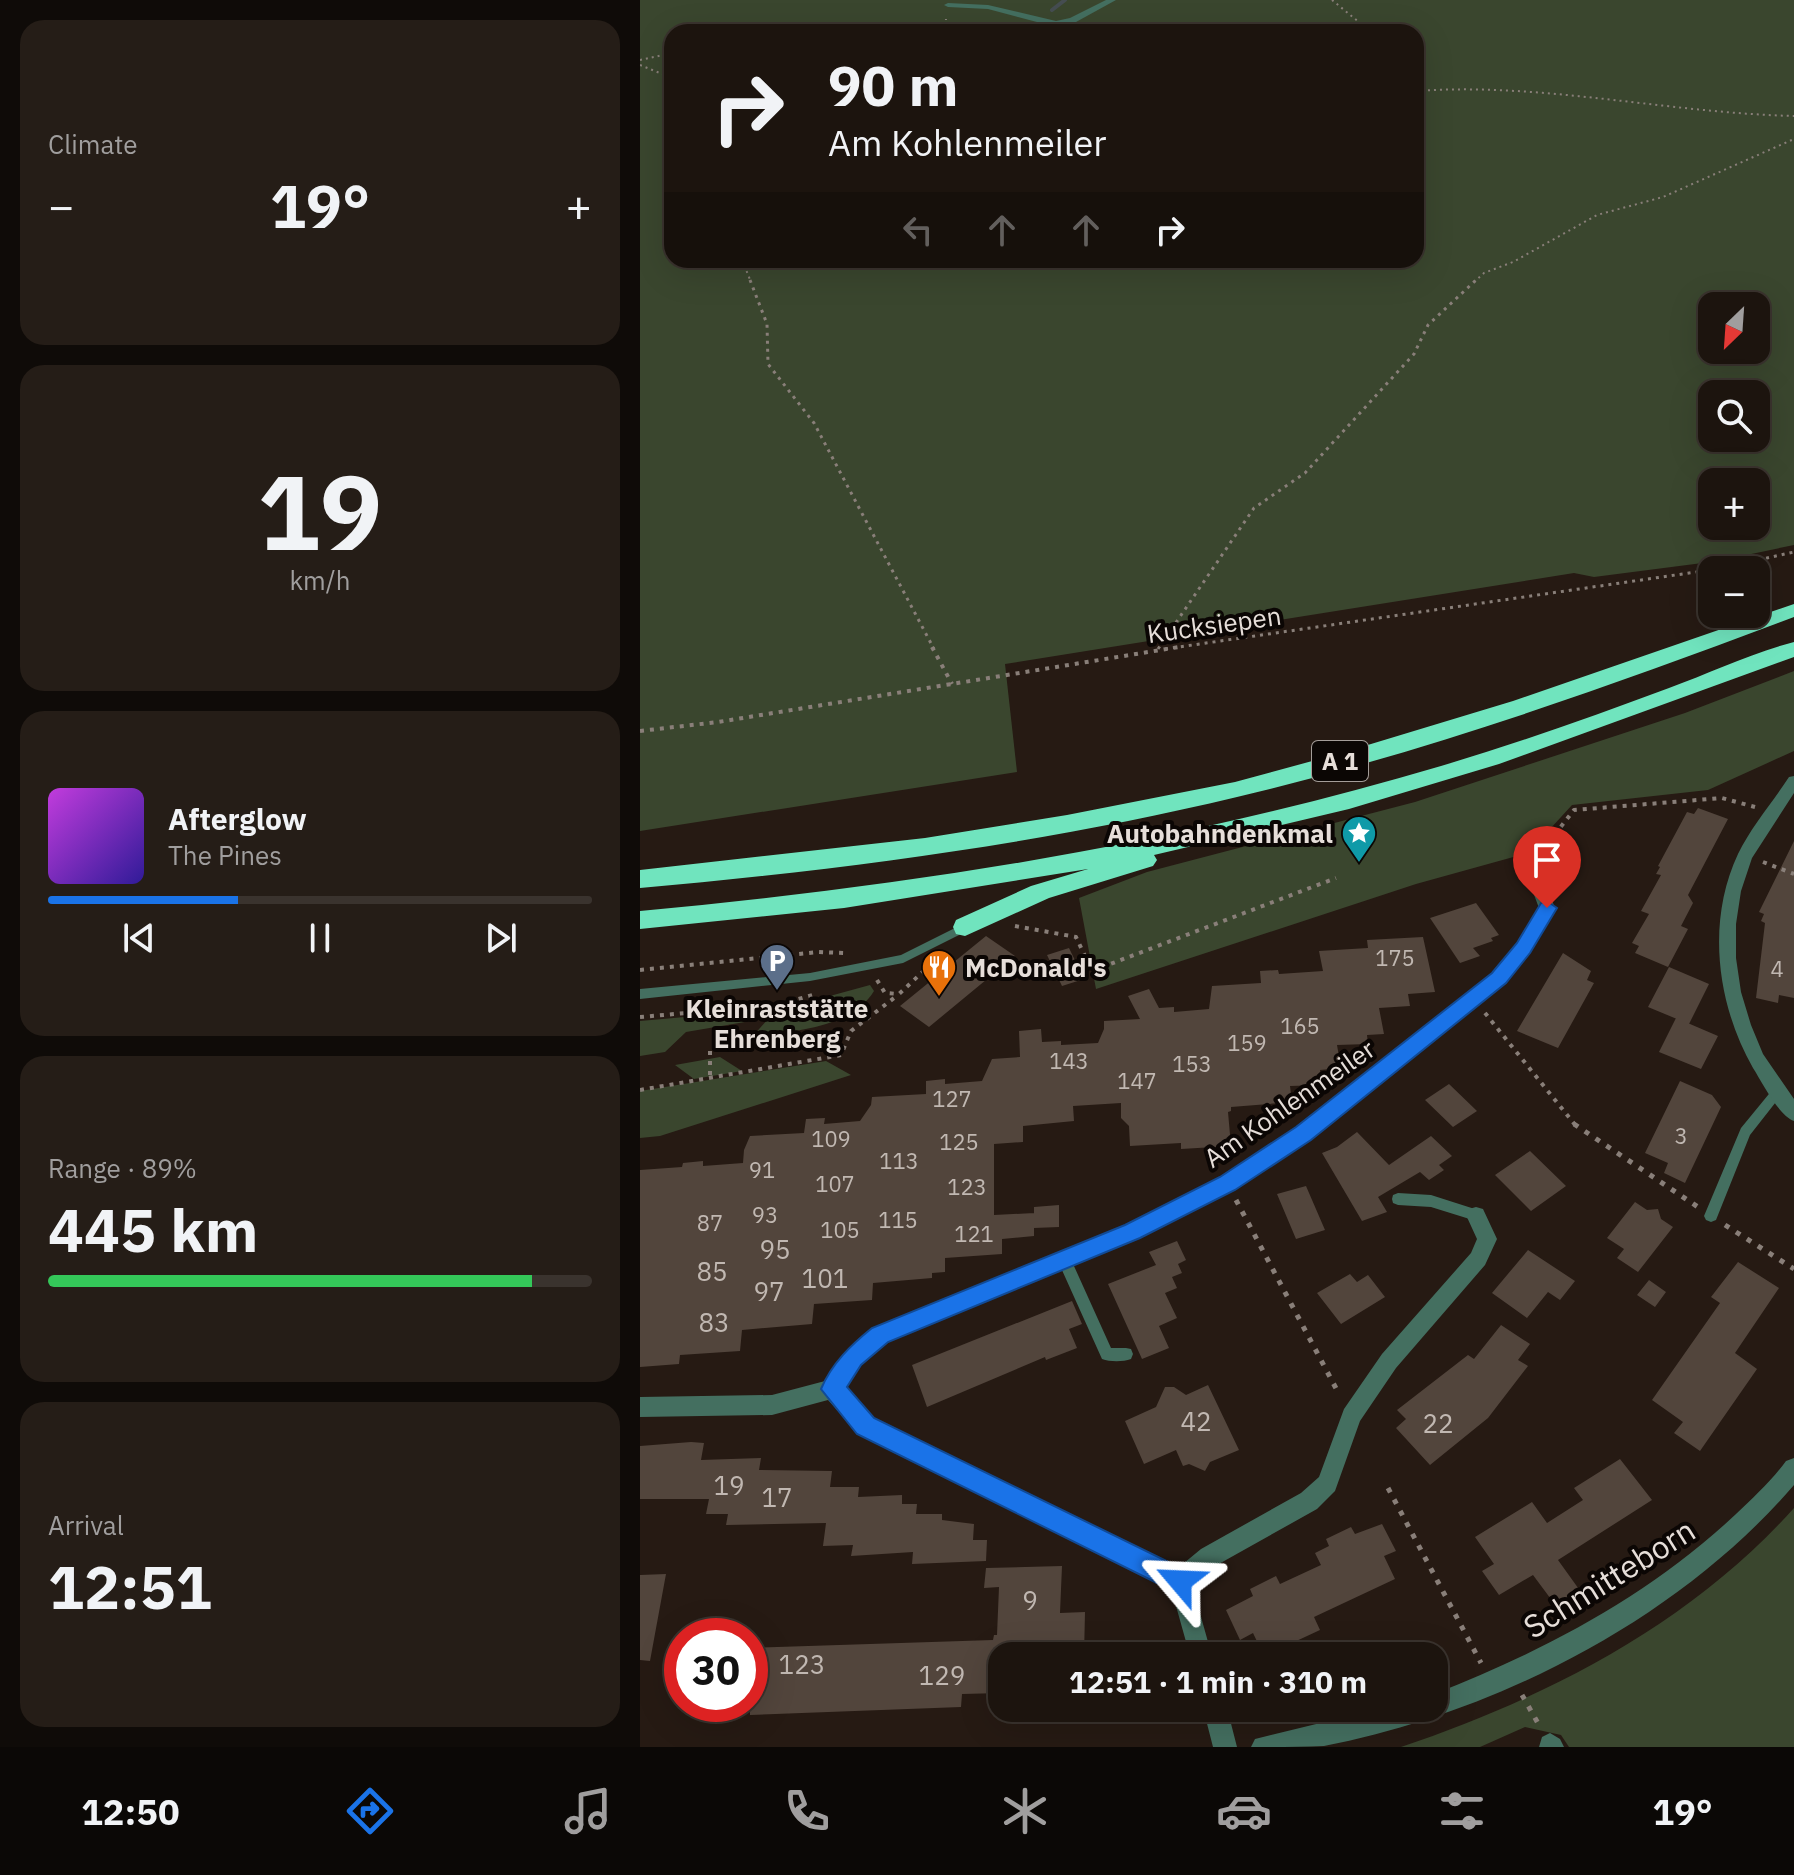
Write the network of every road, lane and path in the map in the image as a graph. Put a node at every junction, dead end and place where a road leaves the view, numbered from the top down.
1 (1112, 0) edge
2 (1332, 0) edge
3 (948, 5) dead end
4 (1361, 24) edge
5 (664, 55) edge
6 (640, 62) edge
7 (664, 74) edge
8 (1424, 90) edge
9 (1794, 116) edge
10 (1794, 139) edge
11 (745, 268) edge
12 (1794, 552) edge
13 (1794, 610) edge
14 (1794, 649) edge
15 (1158, 650) junction
16 (952, 684) junction
17 (640, 731) edge
18 (1794, 781) edge
19 (1772, 815) junction
20 (1238, 828) junction
21 (1745, 855) junction
22 (1794, 874) edge
23 (1336, 878) dead end
24 (640, 879) edge
25 (1538, 884) joint
26 (640, 920) edge
27 (1004, 924) dead end
28 (965, 927) joint
29 (847, 953) dead end
30 (935, 962) dead end
31 (640, 970) edge
32 (863, 981) dead end
33 (918, 983) dead end
34 (822, 993) dead end
35 (640, 994) edge
36 (899, 994) junction
37 (1475, 1000) junction
38 (640, 1017) edge
39 (710, 1051) dead end
40 (710, 1078) junction
41 (640, 1090) edge
42 (1777, 1093) junction
43 (1794, 1113) edge
44 (1227, 1184) junction
45 (1398, 1199) dead end
46 (1476, 1215) joint
47 (1711, 1216) junction
48 (1064, 1259) junction
49 (1794, 1269) edge
50 (1126, 1354) dead end
51 (832, 1389) junction
52 (640, 1407) edge
53 (1351, 1416) junction
54 (1794, 1468) edge
55 (1388, 1488) dead end
56 (1180, 1581) junction
57 (1197, 1642) edge
58 (1492, 1684) junction
59 (1448, 1701) edge
60 (1219, 1722) edge
61 (1373, 1722) edge
62 (1225, 1747) edge
63 (1263, 1747) edge

1 - 3 street
2 - 4 path
5 - 6 path
6 - 7 path
8 - 9 path
10 - 15 path
11 - 16 path
12 - 15 path, Kucksiepen
13 - 24 highway, A 1
14 - 20 highway, A 1
15 - 16 path, Kucksiepen
16 - 17 path, Kucksiepen
18 - 19 street
19 - 21 street
19 - 25 path
20 - 26 highway, A 1
20 - 28 highway
21 - 22 path
21 - 42 street
23 - 27 path
25 - 37 street, Am Kohlenmeiler
28 - 35 lane
29 - 31 path
30 - 36 path
32 - 36 path
33 - 36 path
34 - 38 path
36 - 40 path
37 - 44 street, Am Kohlenmeiler
37 - 47 path
39 - 40 path
40 - 41 path
42 - 43 street
42 - 47 lane
44 - 48 street, Am Kohlenmeiler
44 - 53 path
45 - 46 lane
46 - 53 street
47 - 49 path
48 - 50 lane
48 - 51 street, Am Kohlenmeiler
51 - 52 street
51 - 56 street
53 - 56 street
54 - 58 street, Schmitteborn
55 - 58 path
56 - 57 street
58 - 59 street, Schmitteborn
60 - 62 street
61 - 63 street

